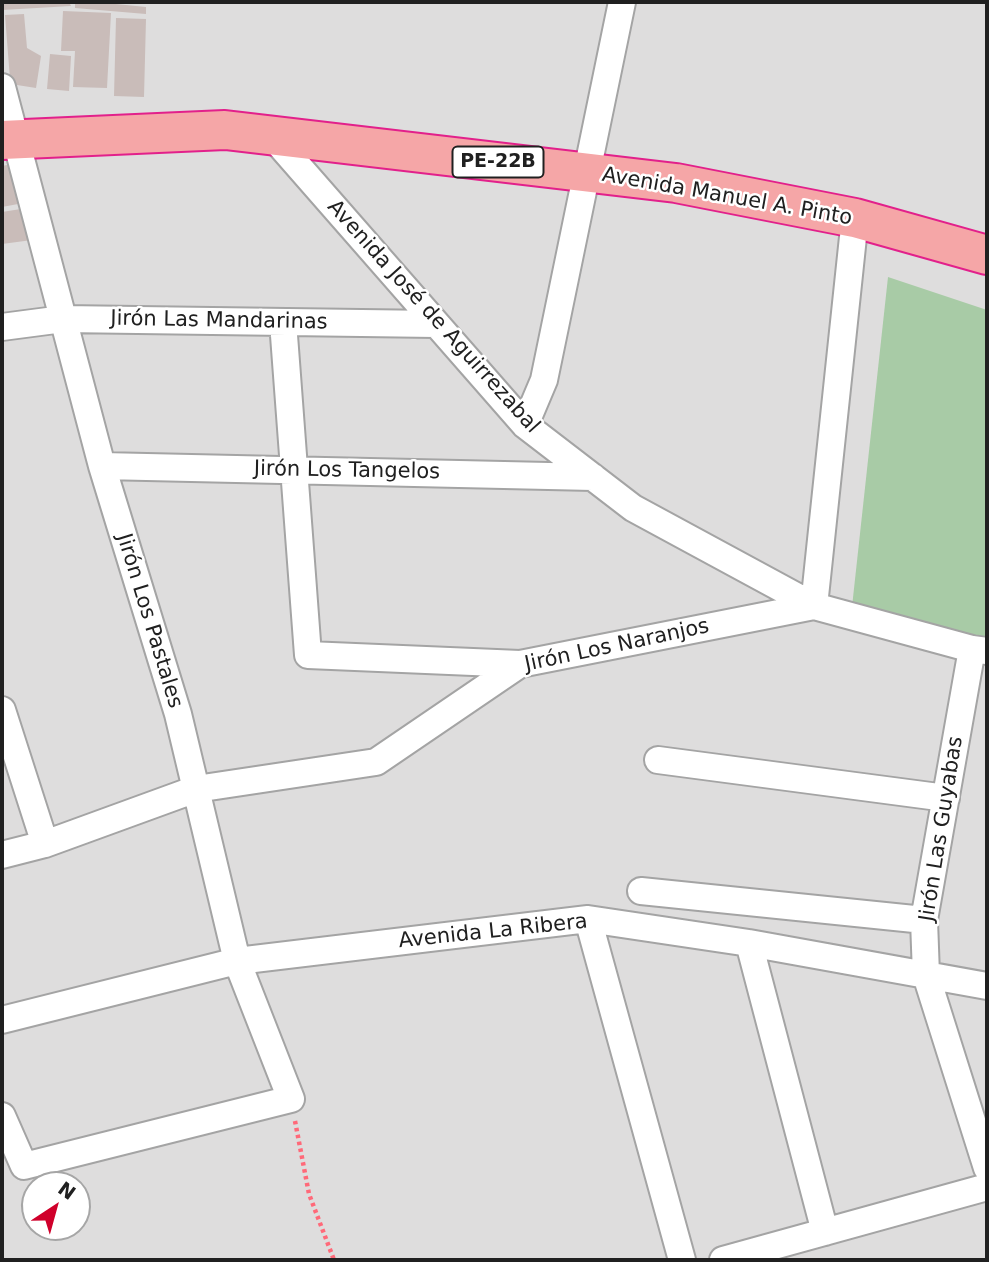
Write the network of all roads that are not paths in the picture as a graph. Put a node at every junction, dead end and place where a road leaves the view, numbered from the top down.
1 (622, 2) edge
2 (2, 87) edge
3 (272, 136) junction
4 (8, 140) edge
5 (586, 173) junction
6 (855, 218) junction
7 (987, 255) edge
8 (63, 319) junction
9 (282, 322) junction
10 (436, 324) junction
11 (2, 327) edge
12 (525, 425) junction
13 (102, 466) junction
14 (294, 470) junction
15 (593, 477) junction
16 (814, 606) junction
17 (980, 650) edge
18 (520, 664) junction
19 (2, 710) edge
20 (659, 760) dead end
21 (196, 789) junction
22 (946, 798) junction
23 (45, 844) junction
24 (2, 855) edge
25 (641, 891) dead end
26 (588, 919) junction
27 (924, 920) junction
28 (749, 943) junction
29 (237, 961) junction
30 (926, 975) junction
31 (987, 986) edge
32 (2, 1020) edge
33 (2, 1116) edge
34 (987, 1168) edge
35 (987, 1187) edge
36 (825, 1232) junction
37 (681, 1260) edge
38 (723, 1260) edge

1 - 5 street
2 - 4 street, Jirón Los Pastales
3 - 4 highway, Avenida Manuel A. Pinto / PE-22B
3 - 5 highway, Avenida Manuel A. Pinto / PE-22B
3 - 10 street, Avenida José de Aguirrezabal
4 - 8 street, Jirón Los Pastales
5 - 6 highway, Avenida Manuel A. Pinto / PE-22B
5 - 12 street
6 - 7 highway, Avenida Manuel A. Pinto / PE-22B
6 - 16 street
8 - 9 street, Jirón Las Mandarinas
8 - 11 street, Jirón Las Mandarinas
8 - 13 street, Jirón Los Pastales
9 - 10 street, Jirón Las Mandarinas
9 - 14 street
10 - 12 street, Avenida José de Aguirrezabal
12 - 15 street, Avenida José de Aguirrezabal
13 - 14 street, Jirón Los Tangelos
13 - 21 street, Jirón Los Pastales
14 - 15 street, Jirón Los Tangelos
14 - 18 street
15 - 16 street, Avenida José de Aguirrezabal
16 - 17 street, Avenida José de Aguirrezabal
16 - 18 street, Jirón Los Naranjos
17 - 22 street, Jirón Las Guyabas
18 - 21 street, Jirón Los Naranjos
19 - 23 street
20 - 22 street
21 - 23 street, Jirón Los Naranjos
21 - 29 street, Jirón Los Pastales
22 - 27 street, Jirón Las Guyabas
23 - 24 street, Jirón Los Naranjos
25 - 27 street
26 - 28 street, Avenida La Ribera
26 - 29 street, Avenida La Ribera
26 - 37 street
27 - 30 street, Jirón Las Guyabas
28 - 30 street, Avenida La Ribera
28 - 36 street
29 - 32 street, Avenida La Ribera
29 - 33 street, Jirón Los Pastales
30 - 31 street, Avenida La Ribera
30 - 34 street, Jirón Las Guyabas
35 - 36 street
36 - 38 street

